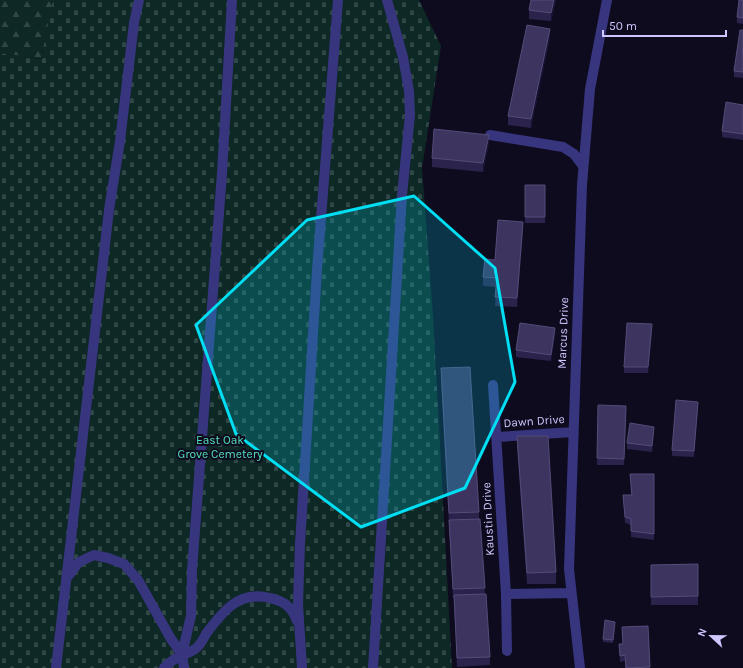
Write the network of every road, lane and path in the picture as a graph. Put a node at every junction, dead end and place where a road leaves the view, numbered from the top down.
1 (139, 0) edge
2 (232, 0) edge
3 (338, 0) edge
4 (387, 0) edge
5 (607, 0) edge
6 (490, 135) edge
7 (583, 166) junction
8 (493, 385) dead end
9 (573, 432) junction
10 (497, 437) junction
11 (66, 579) junction
12 (571, 593) junction
13 (506, 594) junction
14 (299, 627) junction
15 (507, 652) dead end
16 (182, 654) junction
17 (56, 668) edge
18 (164, 668) edge
19 (184, 668) edge
20 (302, 668) edge
21 (373, 668) edge
22 (580, 668) edge

1 - 11 street
2 - 16 street
3 - 14 street
4 - 21 street
5 - 7 street, Marcus Drive
6 - 7 street
7 - 9 street, Marcus Drive
8 - 10 street, Kaustin Drive
9 - 10 street, Dawn Drive
9 - 12 street, Marcus Drive
10 - 13 street, Kaustin Drive
11 - 16 street
11 - 17 street
12 - 13 street
12 - 22 street, Marcus Drive
13 - 15 street, Kaustin Drive
14 - 16 street
14 - 20 street
16 - 18 street
16 - 19 street

